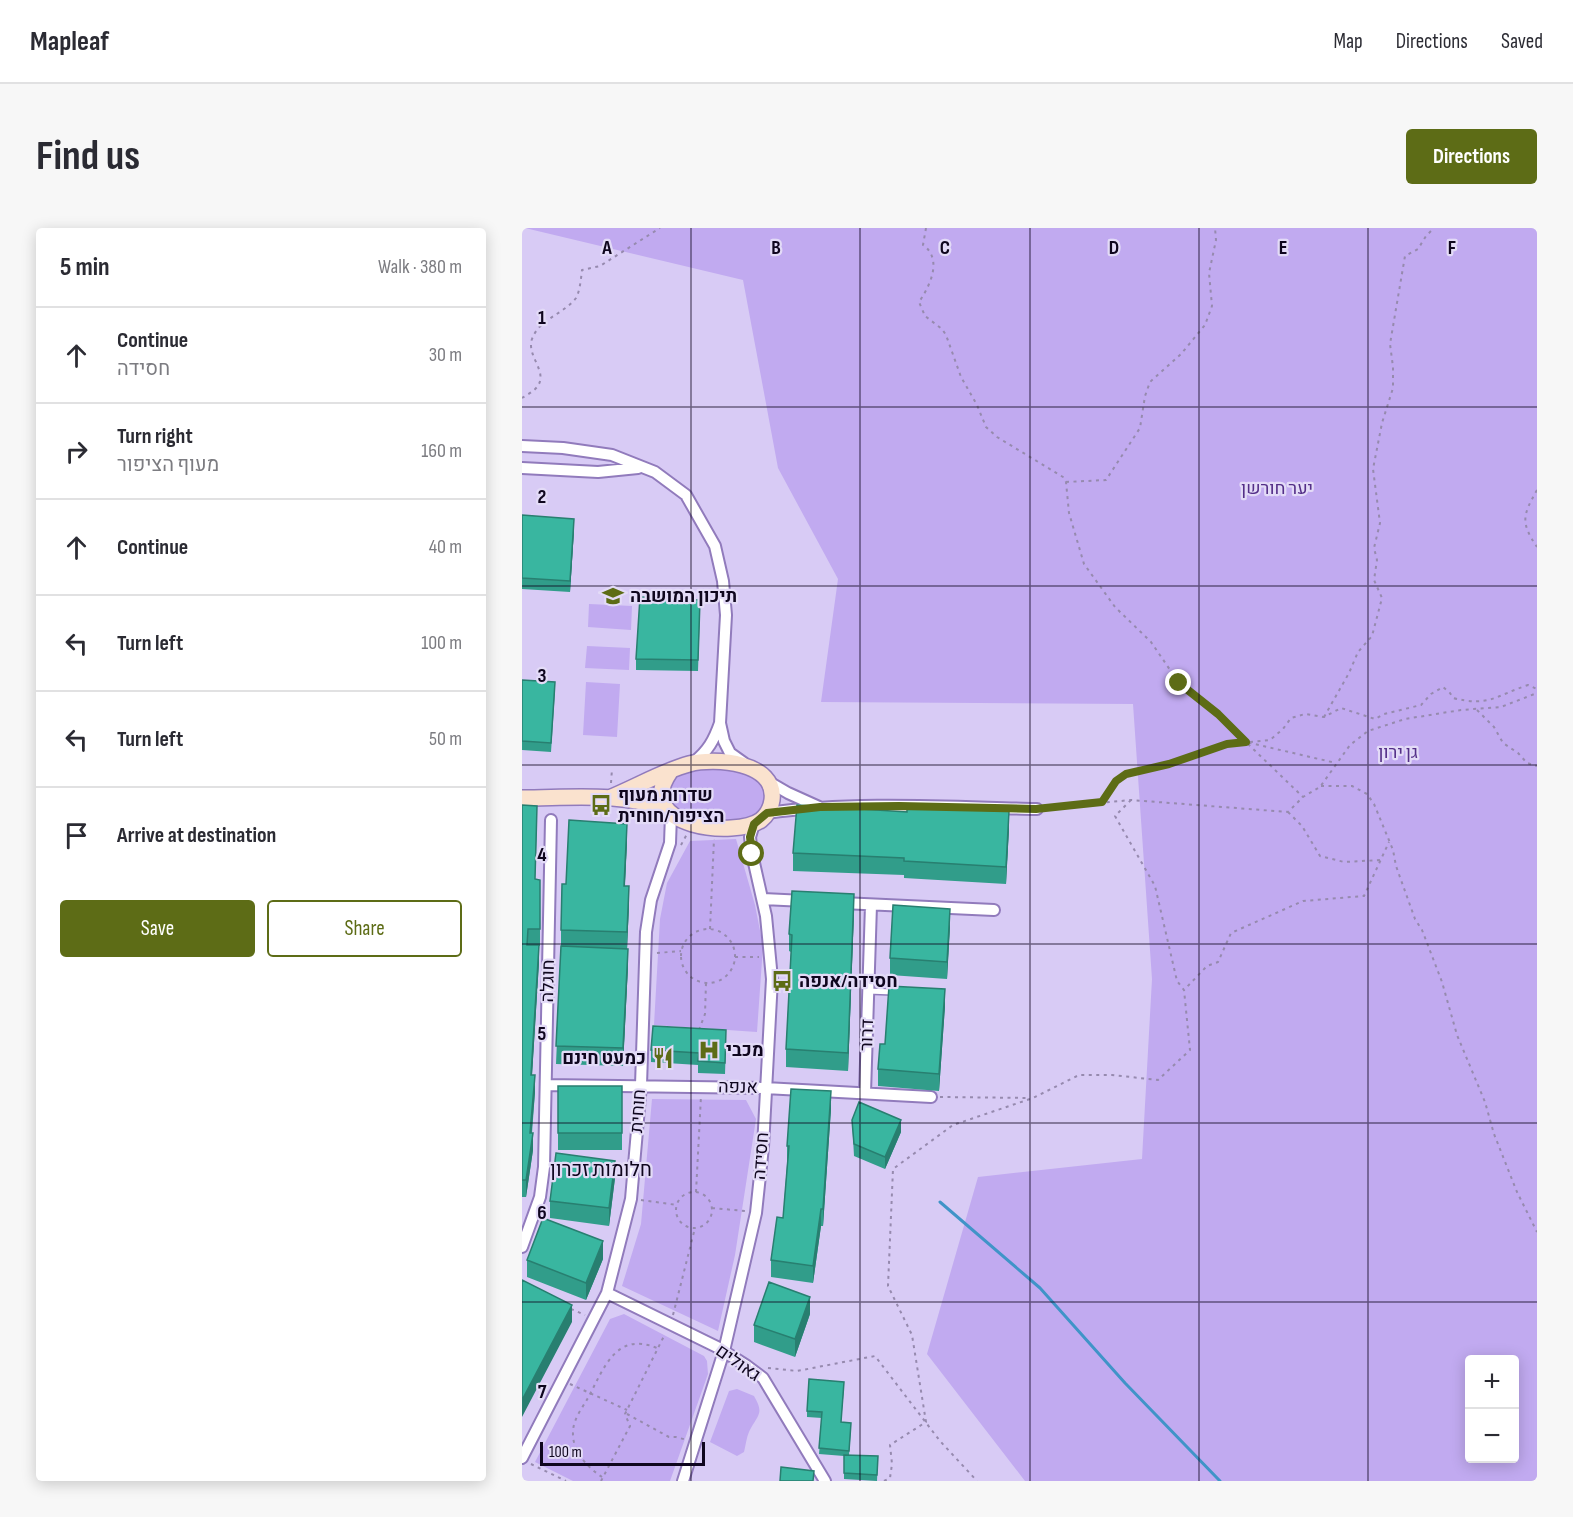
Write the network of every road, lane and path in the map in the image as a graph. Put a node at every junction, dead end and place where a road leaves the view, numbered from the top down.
1 (660, 228) edge
2 (926, 228) edge
3 (1215, 228) edge
4 (1434, 228) edge
5 (522, 398) edge
6 (522, 446) edge
7 (641, 467) junction
8 (522, 468) edge
9 (1066, 482) junction
10 (1537, 490) edge
11 (1537, 547) edge
12 (1537, 691) edge
13 (1476, 709) junction
14 (1324, 717) junction
15 (720, 723) junction
16 (1246, 742) junction
17 (693, 763) junction
18 (1336, 763) junction
19 (1537, 766) edge
20 (750, 767) junction
21 (670, 772) junction
22 (769, 782) junction
23 (1320, 786) junction
24 (1304, 797) junction
25 (522, 798) edge
26 (609, 798) junction
27 (1131, 800) junction
28 (1102, 802) junction
29 (820, 807) junction
30 (1036, 809) joint
31 (668, 812) junction
32 (1288, 812) junction
33 (767, 813) junction
34 (551, 820) dead end
35 (754, 824) junction
36 (715, 827) junction
37 (1389, 842) junction
38 (1381, 860) junction
39 (763, 899) junction
40 (811, 902) edge
41 (835, 903) edge
42 (871, 905) junction
43 (994, 910) dead end
44 (710, 929) junction
45 (681, 951) junction
46 (645, 954) junction
47 (771, 956) junction
48 (735, 957) junction
49 (706, 983) junction
50 (1184, 990) junction
51 (868, 991) junction
52 (899, 992) edge
53 (699, 1032) edge
54 (546, 1085) junction
55 (640, 1086) junction
56 (702, 1086) junction
57 (765, 1088) junction
58 (865, 1093) junction
59 (931, 1097) joint
60 (1033, 1098) junction
61 (696, 1192) junction
62 (631, 1199) junction
63 (747, 1202) dead end
64 (677, 1204) junction
65 (712, 1208) junction
66 (695, 1228) junction
67 (1537, 1232) edge
68 (522, 1247) edge
69 (607, 1293) junction
70 (562, 1305) edge
71 (594, 1319) junction
72 (670, 1324) junction
73 (657, 1348) junction
74 (724, 1351) junction
75 (747, 1366) junction
76 (562, 1380) junction
77 (591, 1392) junction
78 (627, 1410) junction
79 (625, 1414) junction
80 (926, 1422) junction
81 (695, 1442) junction
82 (522, 1458) edge
83 (602, 1479) edge
84 (683, 1481) edge
85 (825, 1481) edge
86 (884, 1481) edge
87 (977, 1481) edge

1 - 5 path
2 - 9 path
3 - 9 path
4 - 14 path
6 - 7 street
7 - 8 street
7 - 15 street
9 - 16 path
10 - 11 path
12 - 13 path
12 - 14 path
13 - 18 path
13 - 19 path
14 - 16 path
15 - 17 street
15 - 20 street
16 - 18 path
16 - 24 path
16 - 28 path
17 - 20 street
17 - 21 street
18 - 23 path
20 - 22 street
21 - 26 street
21 - 31 street
22 - 29 street
22 - 33 street
23 - 24 path
23 - 37 path
24 - 32 path
25 - 26 street
26 - 31 street
27 - 28 path
27 - 32 path
27 - 50 path
28 - 30 path
29 - 30 street
29 - 33 street
31 - 36 street
31 - 46 street, חוחית
32 - 38 path
33 - 35 street
34 - 54 street, חוגלה
35 - 36 street
35 - 39 street, חסידה
36 - 44 path
37 - 38 path
37 - 67 path
38 - 50 path
39 - 40 street
39 - 47 street, חסידה
41 - 42 street
42 - 43 street
42 - 51 street, דרור
44 - 45 path
44 - 48 path
45 - 46 path
45 - 49 path
46 - 55 street, חוחית
47 - 48 path
47 - 57 street, חסידה
48 - 49 path
49 - 53 path
50 - 60 path
51 - 52 lane
51 - 58 street, דרור
54 - 55 street, אנפה
54 - 68 street, חוגלה
55 - 56 street, אנפה
55 - 62 street, חוחית
56 - 57 street, אנפה
56 - 61 path
57 - 58 street, אנפה
57 - 74 street, חסידה
58 - 59 street, אנפה
59 - 60 path
60 - 80 path
61 - 64 path
61 - 65 path
62 - 64 path
62 - 69 street, חוחית
63 - 65 path
64 - 66 path
65 - 66 path
66 - 72 path
69 - 71 street, חוחית
69 - 72 street, גאולים
70 - 71 path
71 - 76 street, חוחית
72 - 73 path
72 - 74 street, גאולים
73 - 77 path
73 - 78 path
74 - 75 street, גאולים
74 - 81 street, חסידה
75 - 80 path
75 - 85 street, גאולים
76 - 77 path
76 - 82 street, חוחית
77 - 78 path
77 - 83 path
78 - 79 path
79 - 81 path
79 - 83 path
80 - 86 path
80 - 87 path
81 - 84 street, חסידה

